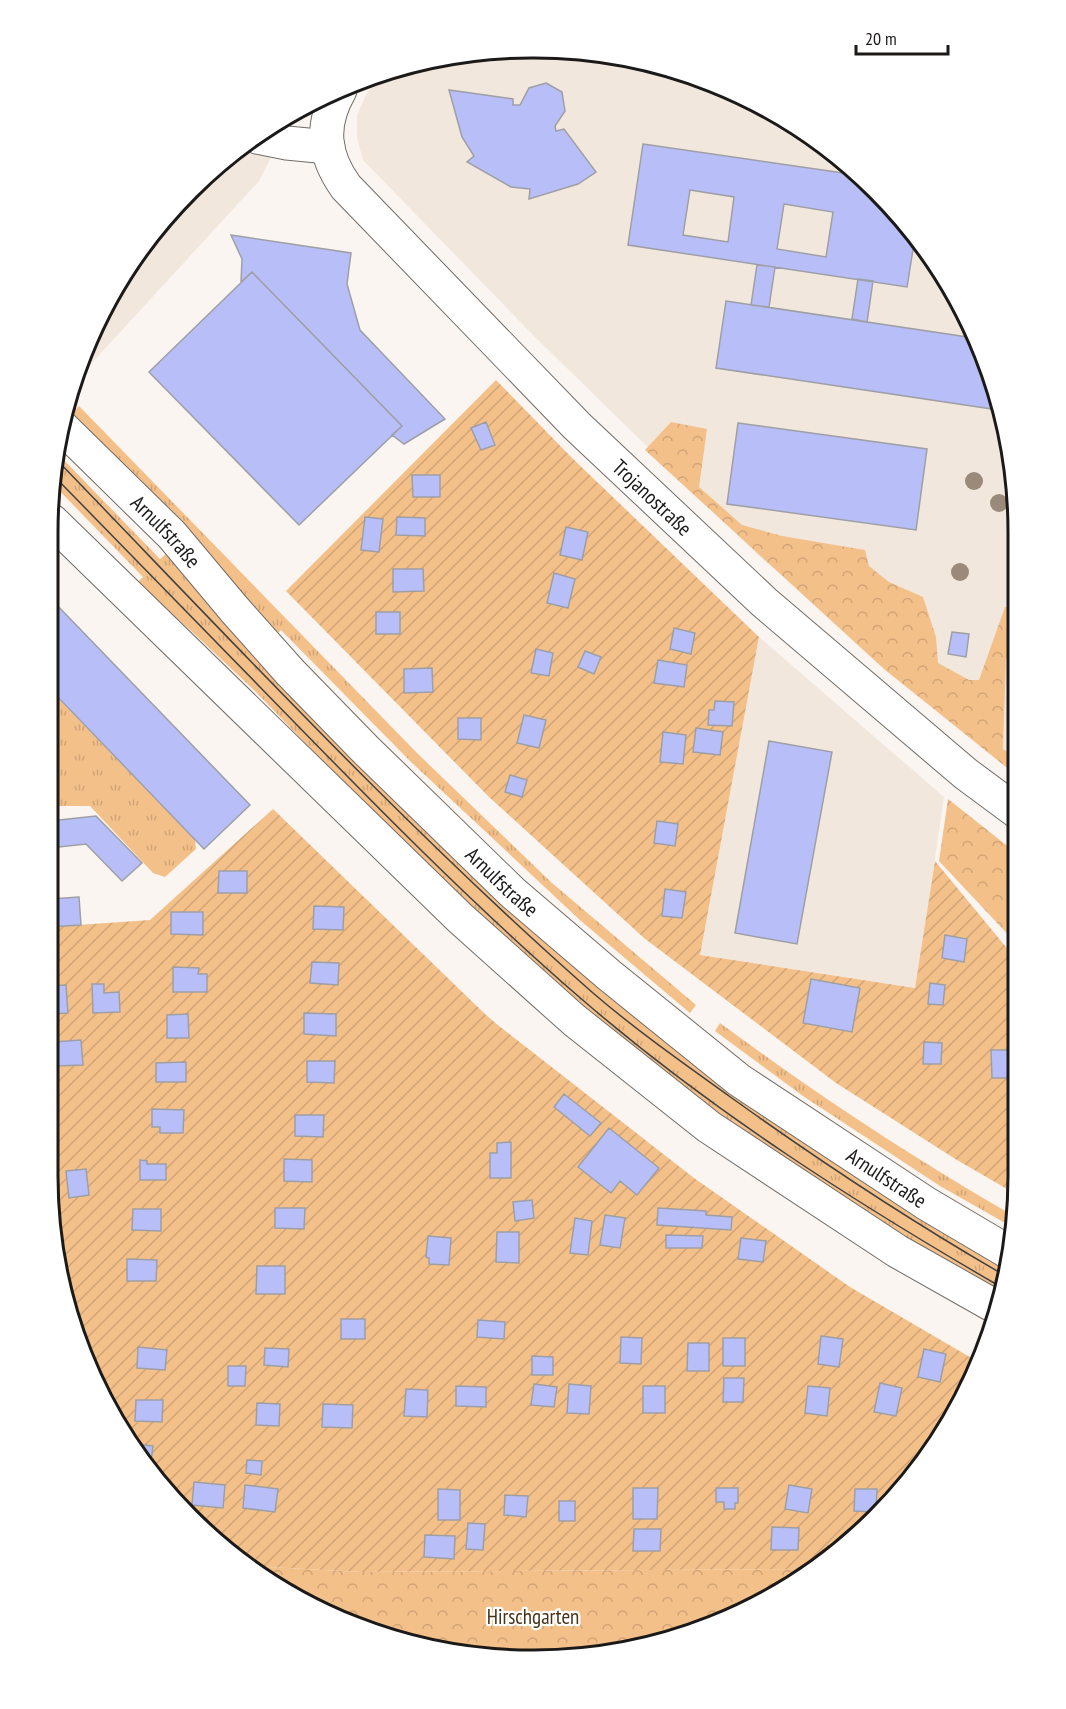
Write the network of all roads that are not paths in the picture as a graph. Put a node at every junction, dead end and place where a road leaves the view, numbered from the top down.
1 (334, 102) edge
2 (268, 139) edge
3 (328, 147) junction
4 (69, 434) edge
5 (58, 527) edge
6 (1008, 805) edge
7 (1001, 1248) edge
8 (990, 1303) edge

1 - 3 main road
2 - 3 main road
3 - 6 main road, Trojanostraße
4 - 7 main road, Arnulfstraße
5 - 8 main road

